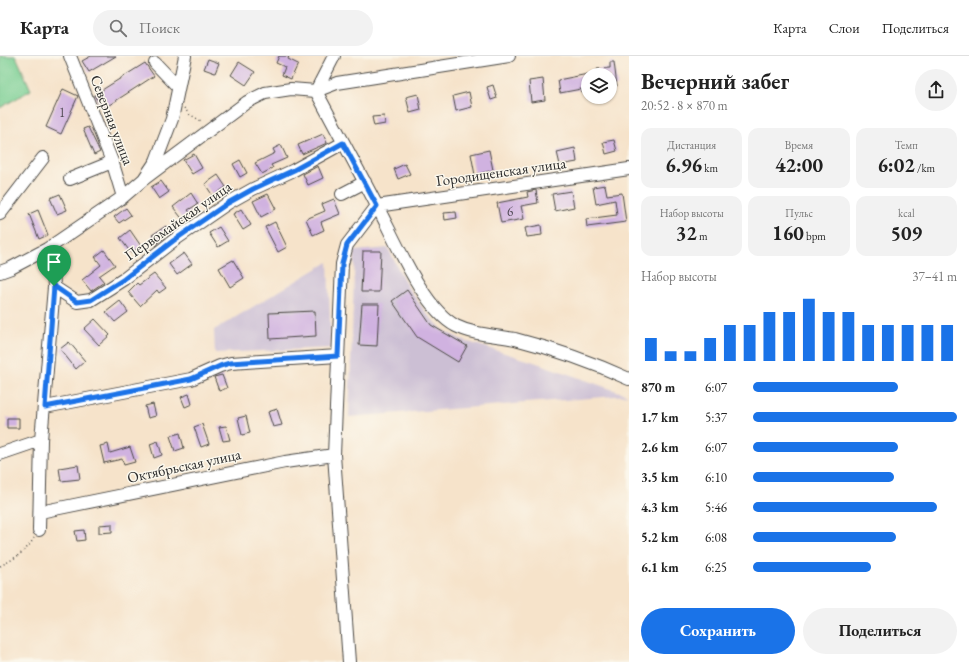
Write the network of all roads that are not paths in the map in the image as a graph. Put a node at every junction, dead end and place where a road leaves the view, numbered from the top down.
1 (70, 56) edge
2 (185, 56) edge
3 (334, 56) edge
4 (509, 56) edge
5 (155, 63) dead end
6 (178, 90) junction
7 (316, 91) junction
8 (343, 143) junction
9 (43, 158) dead end
10 (112, 162) junction
11 (629, 169) edge
12 (70, 178) dead end
13 (144, 179) junction
14 (365, 182) junction
15 (342, 194) dead end
16 (123, 197) junction
17 (377, 206) junction
18 (0, 214) edge
19 (47, 248) junction
20 (0, 272) edge
21 (54, 286) junction
22 (338, 356) junction
23 (629, 379) edge
24 (45, 407) junction
25 (41, 440) junction
26 (0, 454) edge
27 (334, 455) junction
28 (40, 512) junction
29 (39, 530) road end
30 (349, 662) edge

1 - 10 street, Северная улица
2 - 6 street
3 - 7 street
4 - 7 street
5 - 6 street
6 - 13 street
7 - 8 street
7 - 13 street
8 - 14 street
8 - 21 street, Первомайская улица
9 - 18 street
10 - 12 street
10 - 16 street, Северная улица
11 - 17 street, Городищенская улица
13 - 16 street
14 - 15 street
14 - 17 street
16 - 19 street
17 - 22 street
17 - 23 street
19 - 20 street
19 - 21 street
21 - 24 street
22 - 24 street
22 - 27 street
24 - 25 street
25 - 26 street
25 - 28 street
27 - 28 street, Октябрьская улица
27 - 30 street
28 - 29 street

